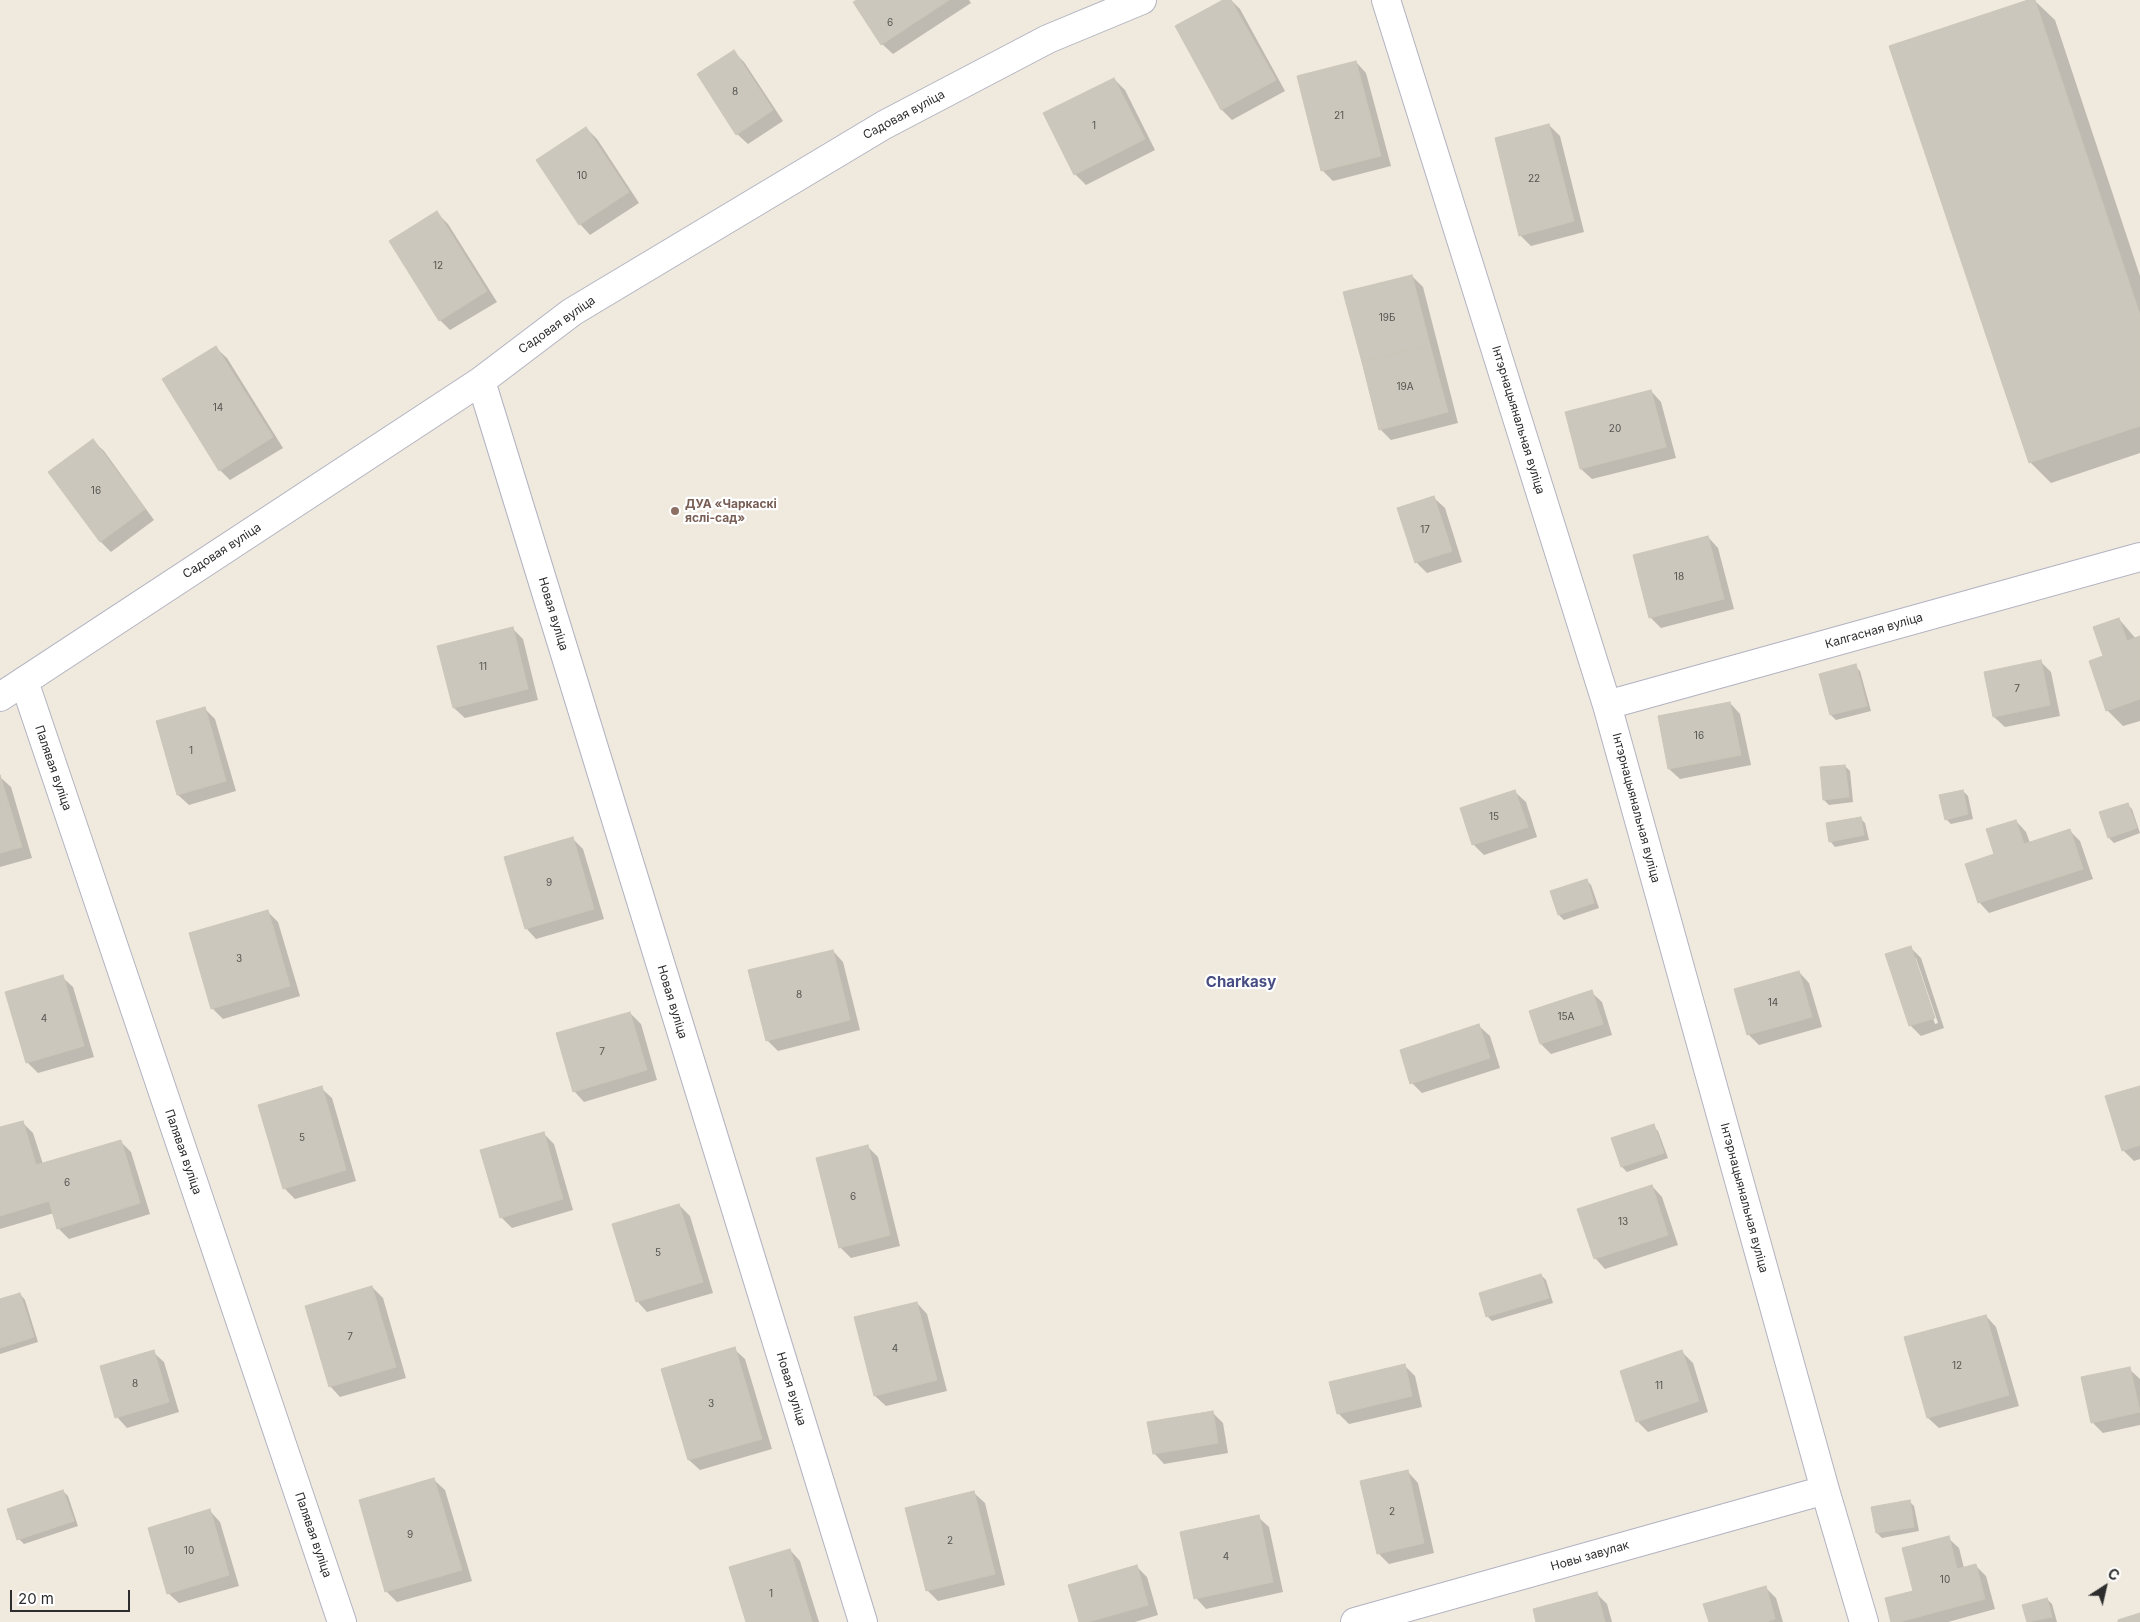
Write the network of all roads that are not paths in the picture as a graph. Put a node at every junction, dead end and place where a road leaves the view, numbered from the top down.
1 (1142, 0) edge
2 (1386, 0) edge
3 (481, 381) junction
4 (2140, 557) edge
5 (24, 681) junction
6 (0, 697) edge
7 (1607, 705) junction
8 (1824, 1490) junction
9 (342, 1622) edge
10 (862, 1622) edge
11 (1356, 1622) edge
12 (1864, 1622) edge

1 - 3 street, Садовая вуліца
2 - 7 street, Інтэрнацыянальная вуліца
3 - 5 street, Садовая вуліца
3 - 10 street, Новая вуліца
4 - 7 street, Калгасная вуліца
5 - 6 street, Садовая вуліца
5 - 9 street, Палявая вуліца
7 - 8 street, Інтэрнацыянальная вуліца
8 - 11 street, Новы завулак
8 - 12 street, Інтэрнацыянальная вуліца

